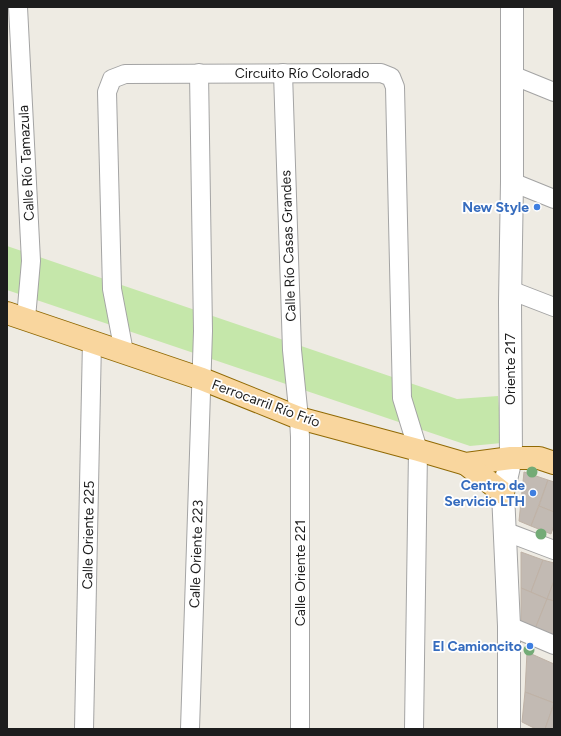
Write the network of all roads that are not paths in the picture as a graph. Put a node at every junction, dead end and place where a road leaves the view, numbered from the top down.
1 (18, 7) edge
2 (512, 7) edge
3 (199, 73) junction
4 (283, 73) junction
5 (512, 75) junction
6 (554, 92) edge
7 (512, 182) junction
8 (554, 199) edge
9 (510, 290) junction
10 (554, 307) edge
11 (16, 316) edge
12 (92, 341) junction
13 (124, 352) junction
14 (202, 379) junction
15 (299, 418) junction
16 (418, 450) junction
17 (511, 458) junction
18 (554, 463) edge
19 (466, 464) junction
20 (503, 493) junction
21 (504, 531) junction
22 (554, 550) edge
23 (509, 626) junction
24 (554, 645) edge
25 (84, 729) edge
26 (190, 729) edge
27 (300, 729) edge
28 (414, 729) edge
29 (509, 729) edge

1 - 11 street, Calle Río Tamazula
2 - 5 street, Oriente 217
3 - 4 street, Circuito Río Colorado
3 - 13 street, Circuito Río Colorado
3 - 14 street, Calle Oriente 223
4 - 15 street, Calle Río Casas Grandes
4 - 16 street, Circuito Río Colorado
5 - 6 street
5 - 7 street, Oriente 217
7 - 8 street
7 - 9 street, Oriente 217
9 - 10 street
9 - 17 street, Oriente 217
11 - 12 main road, Ferrocarril Río Frío
12 - 13 main road, Ferrocarril Río Frío
12 - 25 street, Calle Oriente 225
13 - 14 main road, Ferrocarril Río Frío
14 - 15 main road, Ferrocarril Río Frío
14 - 26 street, Calle Oriente 223
15 - 16 main road, Ferrocarril Río Frío
15 - 27 street, Calle Oriente 221
16 - 19 main road, Ferrocarril Río Frío
16 - 28 street
17 - 18 main road, Ferrocarril Río Frío
17 - 19 main road, Ferrocarril Río Frío
17 - 20 street, Oriente 217
19 - 20 main road
20 - 21 street, Oriente 217
21 - 22 street
21 - 23 street, Oriente 217
23 - 24 street
23 - 29 street, Oriente 217

